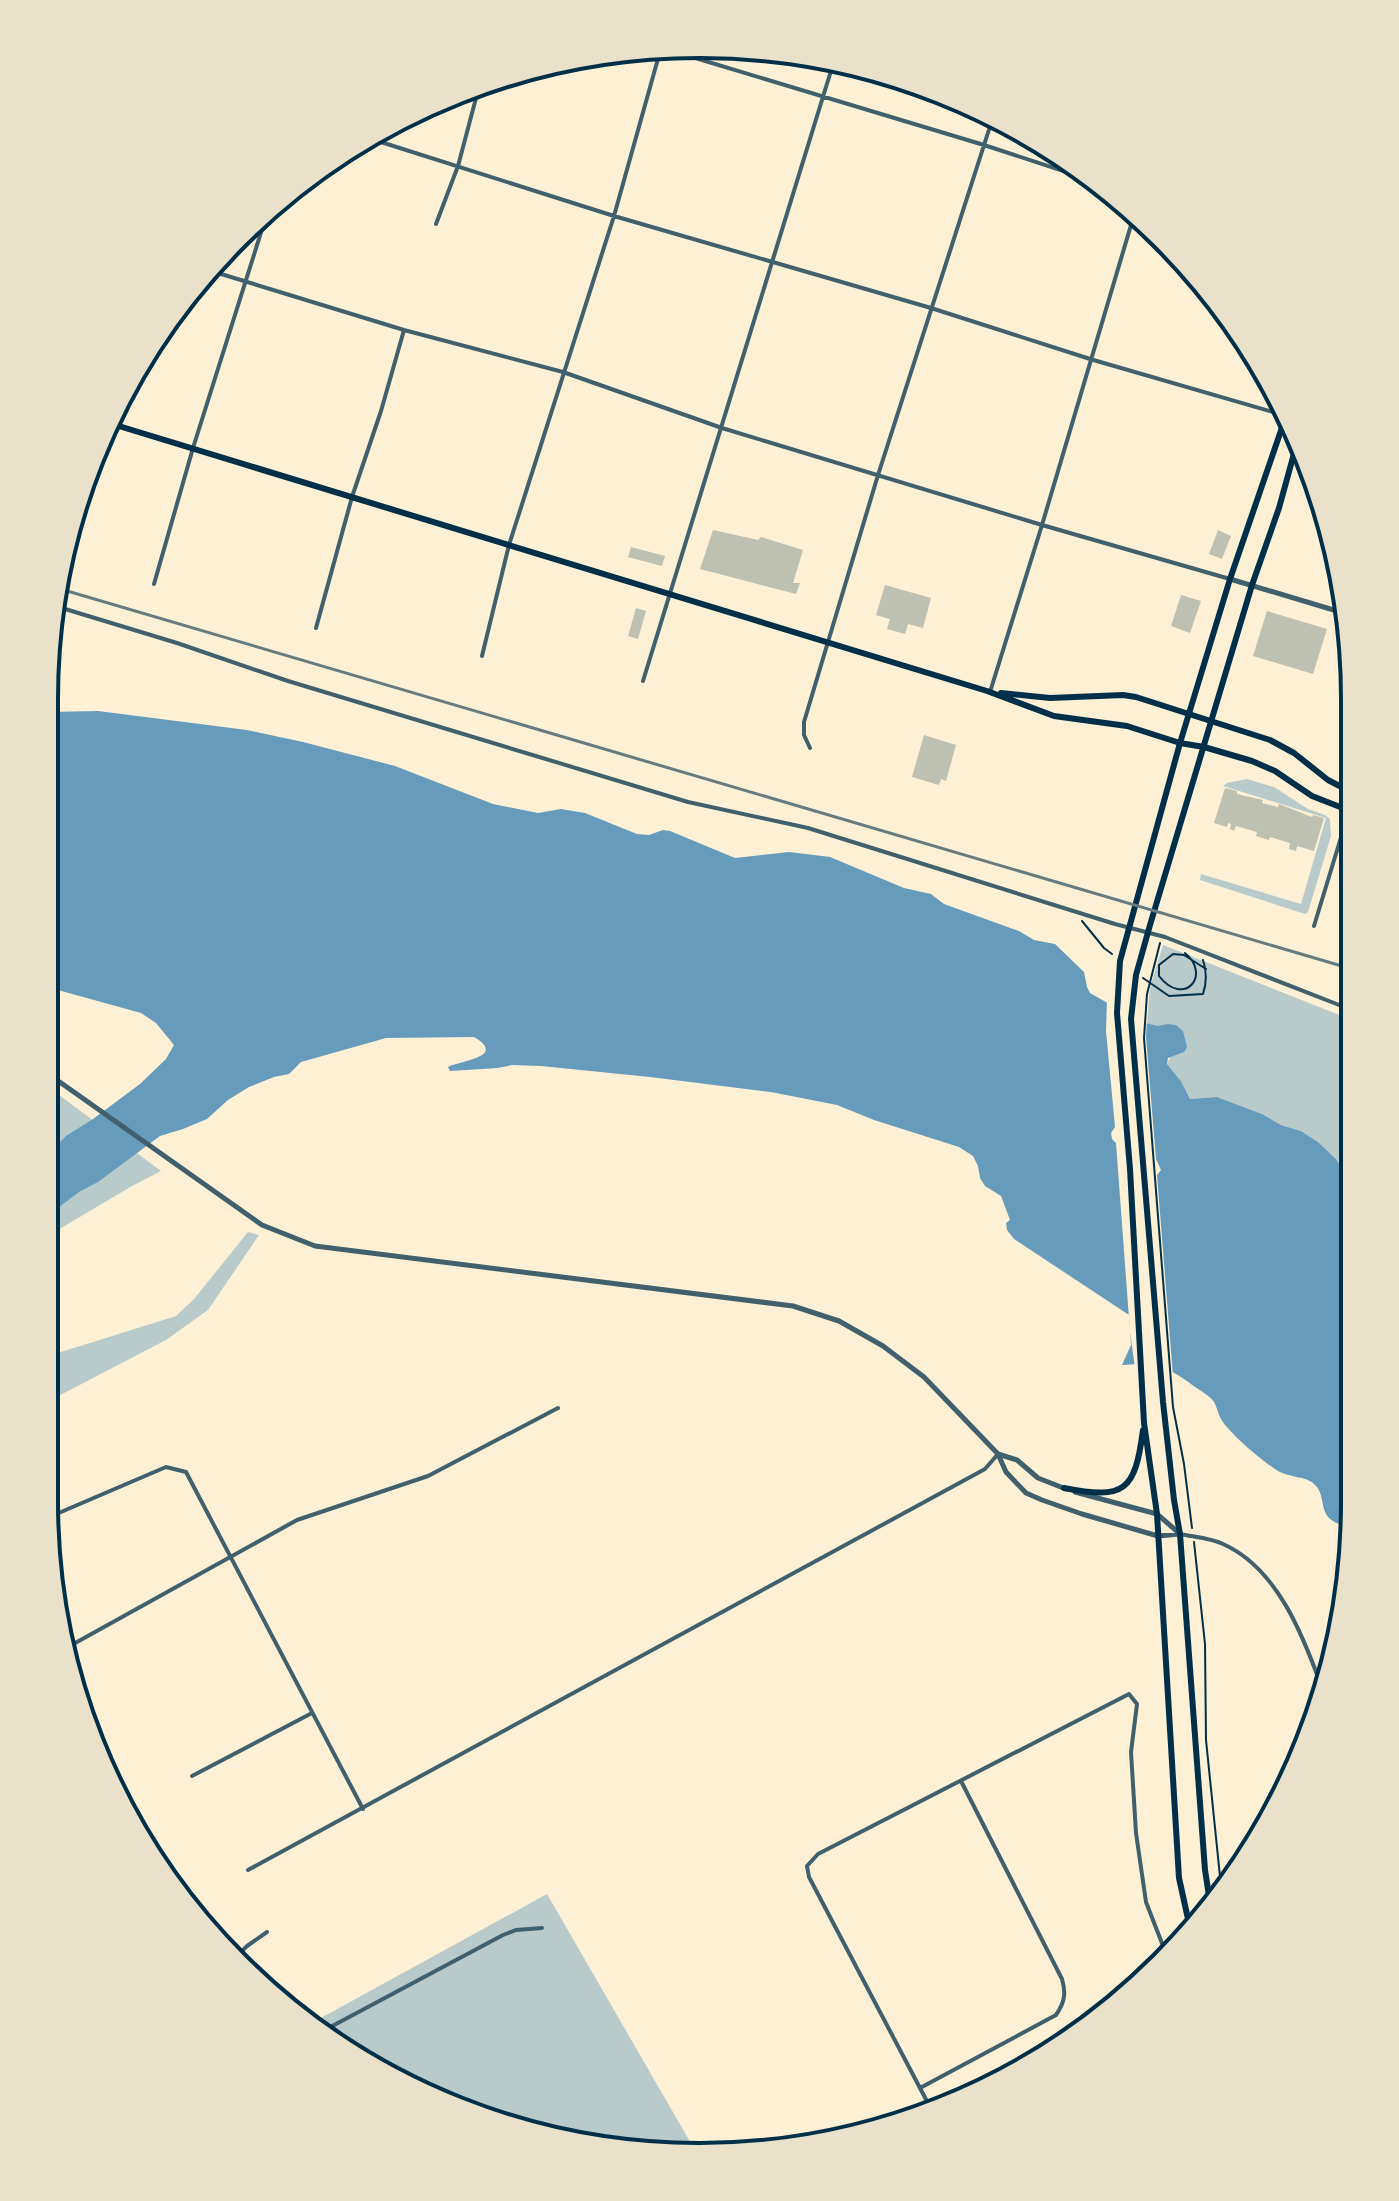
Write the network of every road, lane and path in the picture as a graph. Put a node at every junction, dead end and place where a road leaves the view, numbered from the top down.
1 (694, 58) edge
2 (658, 59) edge
3 (831, 71) edge
4 (823, 97) junction
5 (476, 99) edge
6 (990, 128) edge
7 (382, 142) edge
8 (984, 145) junction
9 (458, 166) junction
10 (1062, 171) edge
11 (614, 216) junction
12 (436, 224) dead end
13 (1131, 225) edge
14 (262, 231) edge
15 (771, 262) junction
16 (220, 274) edge
17 (246, 282) junction
18 (931, 308) junction
19 (404, 330) junction
20 (1090, 359) junction
21 (563, 372) junction
22 (1271, 409) edge
23 (119, 426) edge
24 (722, 428) junction
25 (1282, 431) edge
26 (193, 448) junction
27 (1293, 457) edge
28 (878, 475) junction
29 (352, 497) junction
30 (1042, 525) junction
31 (509, 545) junction
32 (1230, 579) junction
33 (154, 584) dead end
34 (1252, 585) junction
35 (670, 596) junction
36 (64, 609) edge
37 (1335, 610) edge
38 (316, 628) dead end
39 (829, 643) junction
40 (482, 656) dead end
41 (643, 681) dead end
42 (990, 692) junction
43 (1189, 714) junction
44 (1212, 722) junction
45 (1180, 743) junction
46 (1204, 747) junction
47 (810, 748) dead end
48 (1341, 787) edge
49 (1341, 806) edge
50 (1341, 844) edge
51 (1314, 926) dead end
52 (1161, 940) dead end
53 (1179, 948) dead end
54 (1158, 989) dead end
55 (1341, 1006) edge
56 (58, 1081) edge
57 (558, 1408) dead end
58 (1144, 1423) junction
59 (998, 1454) junction
60 (1064, 1488) junction
61 (58, 1513) edge
62 (1157, 1514) junction
63 (1180, 1534) junction
64 (1158, 1536) junction
65 (1193, 1536) junction
66 (231, 1558) junction
67 (74, 1644) edge
68 (1317, 1674) edge
69 (312, 1713) junction
70 (192, 1776) dead end
71 (961, 1781) junction
72 (363, 1809) junction
73 (248, 1870) dead end
74 (1220, 1876) edge
75 (1208, 1892) edge
76 (1188, 1917) edge
77 (542, 1928) dead end
78 (267, 1932) dead end
79 (1163, 1945) edge
80 (242, 1951) edge
81 (331, 2026) edge
82 (920, 2088) junction
83 (927, 2101) edge

1 - 4 street
2 - 11 street
3 - 4 street
4 - 8 street
4 - 15 street
5 - 9 street
6 - 8 street
7 - 9 street
8 - 10 street
8 - 18 street
9 - 11 street
9 - 12 street
11 - 15 street
11 - 21 street
13 - 20 street
14 - 17 street
15 - 18 street
15 - 24 street
16 - 17 street
17 - 19 street
17 - 26 street
18 - 20 street
18 - 28 street
19 - 21 street
19 - 29 street
20 - 22 street
20 - 30 street
21 - 24 street
21 - 31 street
23 - 26 main road
24 - 28 street
24 - 35 street
25 - 32 main road
26 - 29 main road
26 - 33 street
27 - 34 main road
28 - 30 street
28 - 39 street
29 - 31 main road
29 - 38 street
30 - 32 street
30 - 42 street
31 - 35 main road
31 - 40 street
32 - 34 street
32 - 43 main road
34 - 37 street
34 - 44 main road
35 - 39 main road
35 - 41 street
36 - 55 street
39 - 42 main road
39 - 47 street
42 - 43 main road
42 - 45 main road
43 - 44 main road
43 - 45 main road
44 - 46 main road
44 - 48 main road
45 - 46 main road
45 - 58 main road
46 - 49 main road
46 - 63 main road
50 - 51 street
52 - 65 path
53 - 54 path
56 - 59 street
57 - 66 street
58 - 60 main road
58 - 62 main road
59 - 60 street
59 - 64 street
59 - 72 street
60 - 62 street
61 - 66 street
62 - 63 street
62 - 64 main road
63 - 64 street
63 - 65 street
63 - 75 main road
64 - 76 main road
65 - 68 street
65 - 74 path
66 - 67 street
66 - 69 street
69 - 70 street
69 - 72 street
71 - 79 street
71 - 82 street
71 - 82 street
72 - 73 street
77 - 81 street
78 - 80 street
82 - 83 street

